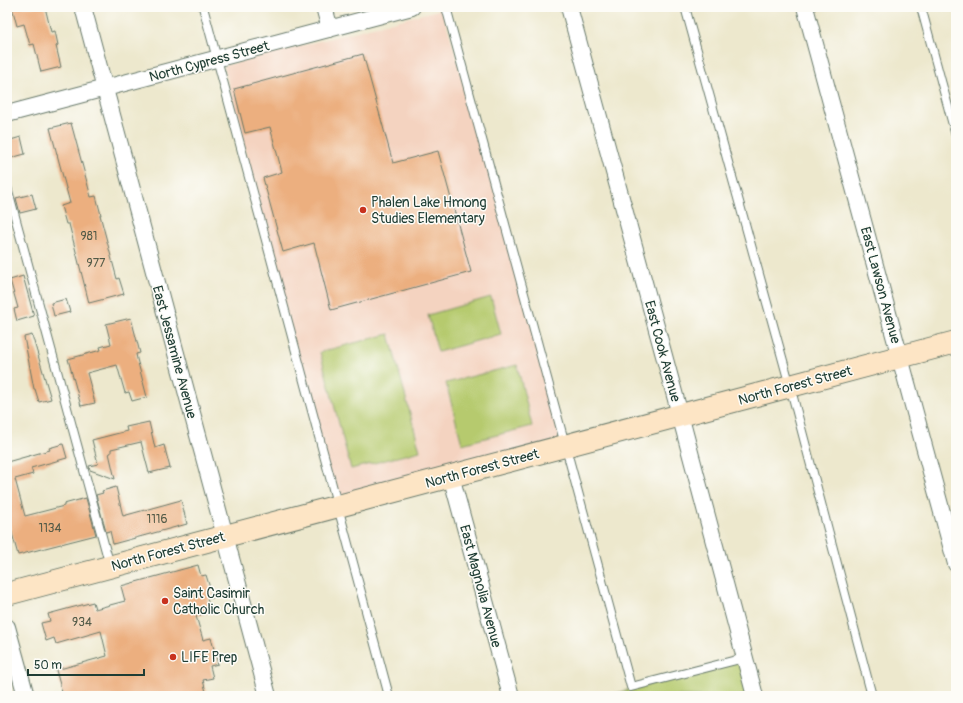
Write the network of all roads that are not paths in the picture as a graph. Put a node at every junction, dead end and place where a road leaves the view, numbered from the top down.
1 (83, 7) edge
2 (203, 7) edge
3 (324, 7) edge
4 (412, 7) edge
5 (446, 7) edge
6 (569, 7) edge
7 (685, 7) edge
8 (805, 7) edge
9 (921, 7) edge
10 (330, 29) junction
11 (217, 59) junction
12 (104, 89) junction
13 (7, 114) edge
14 (956, 136) edge
15 (7, 188) edge
16 (956, 342) edge
17 (900, 357) junction
18 (790, 386) junction
19 (680, 415) junction
20 (566, 446) junction
21 (451, 476) junction
22 (337, 507) junction
23 (225, 536) junction
24 (956, 564) edge
25 (110, 567) junction
26 (7, 594) edge
27 (7, 627) edge
28 (744, 658) junction
29 (26, 696) edge
30 (268, 696) edge
31 (388, 696) edge
32 (512, 696) edge
33 (755, 696) edge
34 (872, 696) edge

1 - 12 street, East Jessamine Avenue
2 - 11 lane
3 - 10 street
4 - 10 street, North Cypress Street
5 - 20 lane
6 - 19 street, East Cook Avenue
7 - 18 lane
8 - 17 street, East Lawson Avenue
9 - 14 lane
10 - 11 street, North Cypress Street
11 - 12 street, North Cypress Street
11 - 22 lane
12 - 13 street, North Cypress Street
12 - 23 street, East Jessamine Avenue
15 - 25 lane
16 - 17 street, North Forest Street
17 - 18 street, North Forest Street
17 - 24 street, East Lawson Avenue
18 - 19 street, North Forest Street
18 - 34 lane
19 - 20 street, North Forest Street
19 - 28 street, East Cook Avenue
20 - 21 street, North Forest Street
20 - 28 lane
21 - 22 street, North Forest Street
21 - 32 street, East Magnolia Avenue
22 - 23 street, North Forest Street
22 - 31 lane
23 - 25 street, North Forest Street
23 - 30 street, East Jessamine Avenue
25 - 26 street, North Forest Street
27 - 29 street
28 - 33 street, East Cook Avenue

